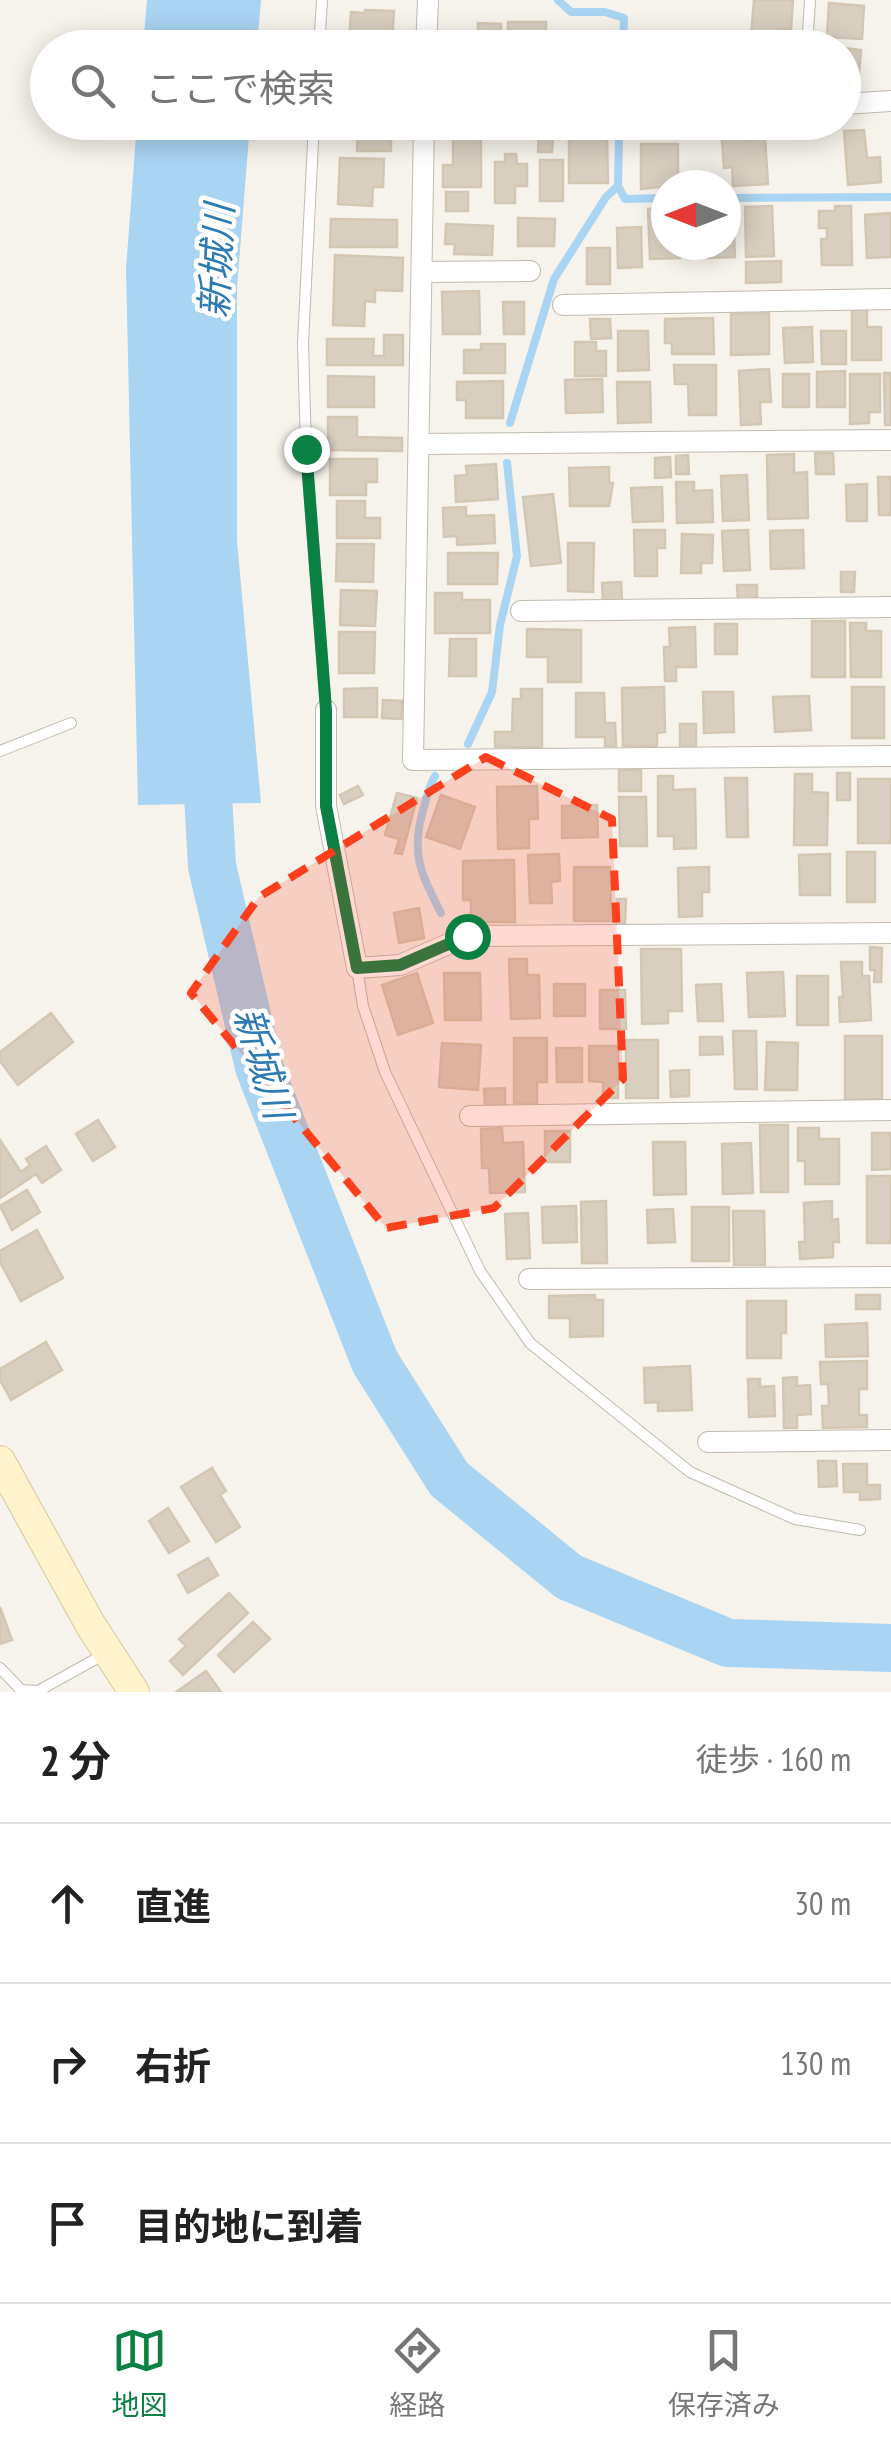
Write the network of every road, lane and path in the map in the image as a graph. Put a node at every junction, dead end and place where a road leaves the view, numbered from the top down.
1 (322, 0) edge
2 (428, 0) edge
3 (810, 0) edge
4 (320, 30) edge
5 (427, 30) edge
6 (808, 30) edge
7 (891, 100) edge
8 (861, 103) edge
9 (313, 140) edge
10 (424, 140) edge
11 (530, 271) dead end
12 (422, 272) junction
13 (891, 299) edge
14 (563, 305) dead end
15 (891, 440) edge
16 (420, 444) junction
17 (891, 607) edge
18 (521, 610) dead end
19 (326, 710) joint
20 (71, 724) dead end
21 (0, 752) edge
22 (891, 756) edge
23 (891, 933) edge
24 (357, 968) junction
25 (891, 1110) edge
26 (470, 1116) dead end
27 (891, 1276) edge
28 (529, 1279) dead end
29 (891, 1440) edge
30 (708, 1442) dead end
31 (0, 1460) edge
32 (860, 1530) dead end
33 (108, 1652) junction
34 (0, 1668) edge
35 (134, 1692) edge

1 - 4 lane
2 - 5 street
3 - 6 lane
7 - 8 street
9 - 19 lane
10 - 12 street
11 - 12 street
12 - 16 street
13 - 14 street
15 - 16 street
16 - 22 street
17 - 18 street
19 - 24 street
20 - 21 lane
23 - 24 street
24 - 32 lane
25 - 26 street
27 - 28 street
29 - 30 street
31 - 33 main road
33 - 34 lane
33 - 35 main road

